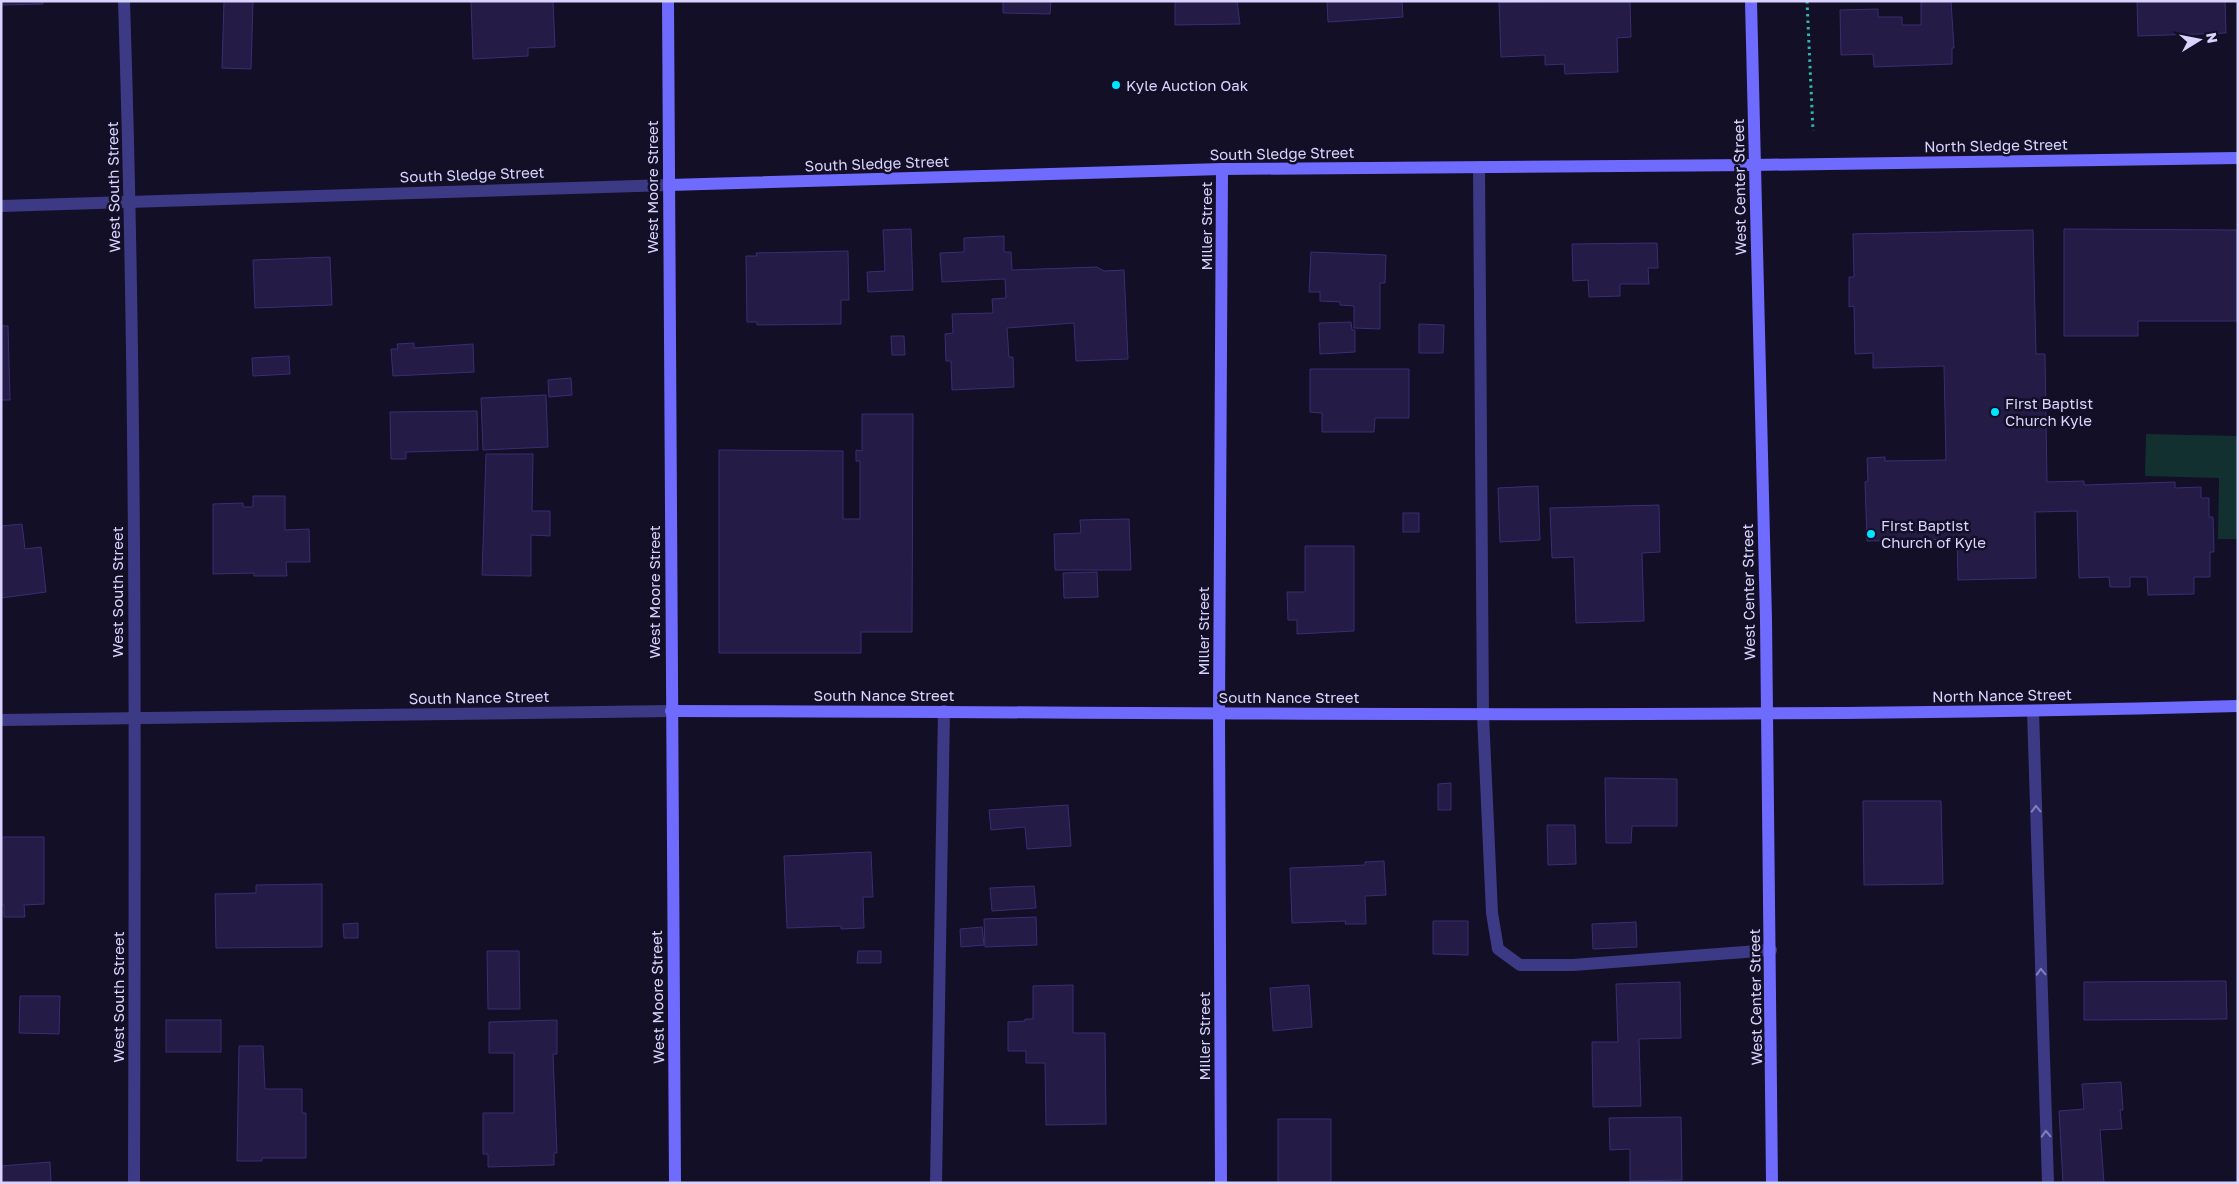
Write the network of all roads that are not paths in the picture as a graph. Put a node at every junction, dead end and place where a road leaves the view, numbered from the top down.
1 (124, 1) edge
2 (668, 1) edge
3 (1751, 1) edge
4 (2238, 158) edge
5 (1754, 165) junction
6 (1479, 167) junction
7 (1222, 169) junction
8 (669, 185) junction
9 (131, 201) junction
10 (1, 206) edge
11 (2238, 706) edge
12 (671, 711) junction
13 (944, 711) junction
14 (2033, 711) junction
15 (1219, 713) junction
16 (1767, 714) junction
17 (1482, 715) junction
18 (135, 719) junction
19 (1, 720) edge
20 (1771, 950) junction
21 (134, 1183) edge
22 (675, 1183) edge
23 (936, 1183) edge
24 (1221, 1183) edge
25 (1772, 1183) edge
26 (2048, 1183) edge

1 - 9 street, West South Street
2 - 8 street, West Moore Street
3 - 5 street, West Center Street
4 - 5 street, North Sledge Street
5 - 6 street, South Sledge Street
5 - 16 street, West Center Street
6 - 7 street, South Sledge Street
6 - 17 street
7 - 8 street, South Sledge Street
7 - 15 street, Miller Street
8 - 9 street, South Sledge Street
8 - 12 street, West Moore Street
9 - 10 street, South Sledge Street
9 - 18 street, West South Street
11 - 14 street, North Nance Street
12 - 13 street, South Nance Street
12 - 18 street, South Nance Street
12 - 22 street, West Moore Street
13 - 15 street, South Nance Street
13 - 23 street
14 - 16 street, North Nance Street
26 -> 14 street
15 - 17 street, South Nance Street
15 - 24 street, Miller Street
16 - 17 street, South Nance Street
16 - 20 street, West Center Street
17 - 20 street
18 - 19 street, South Nance Street
18 - 21 street, West South Street
20 - 25 street, West Center Street

